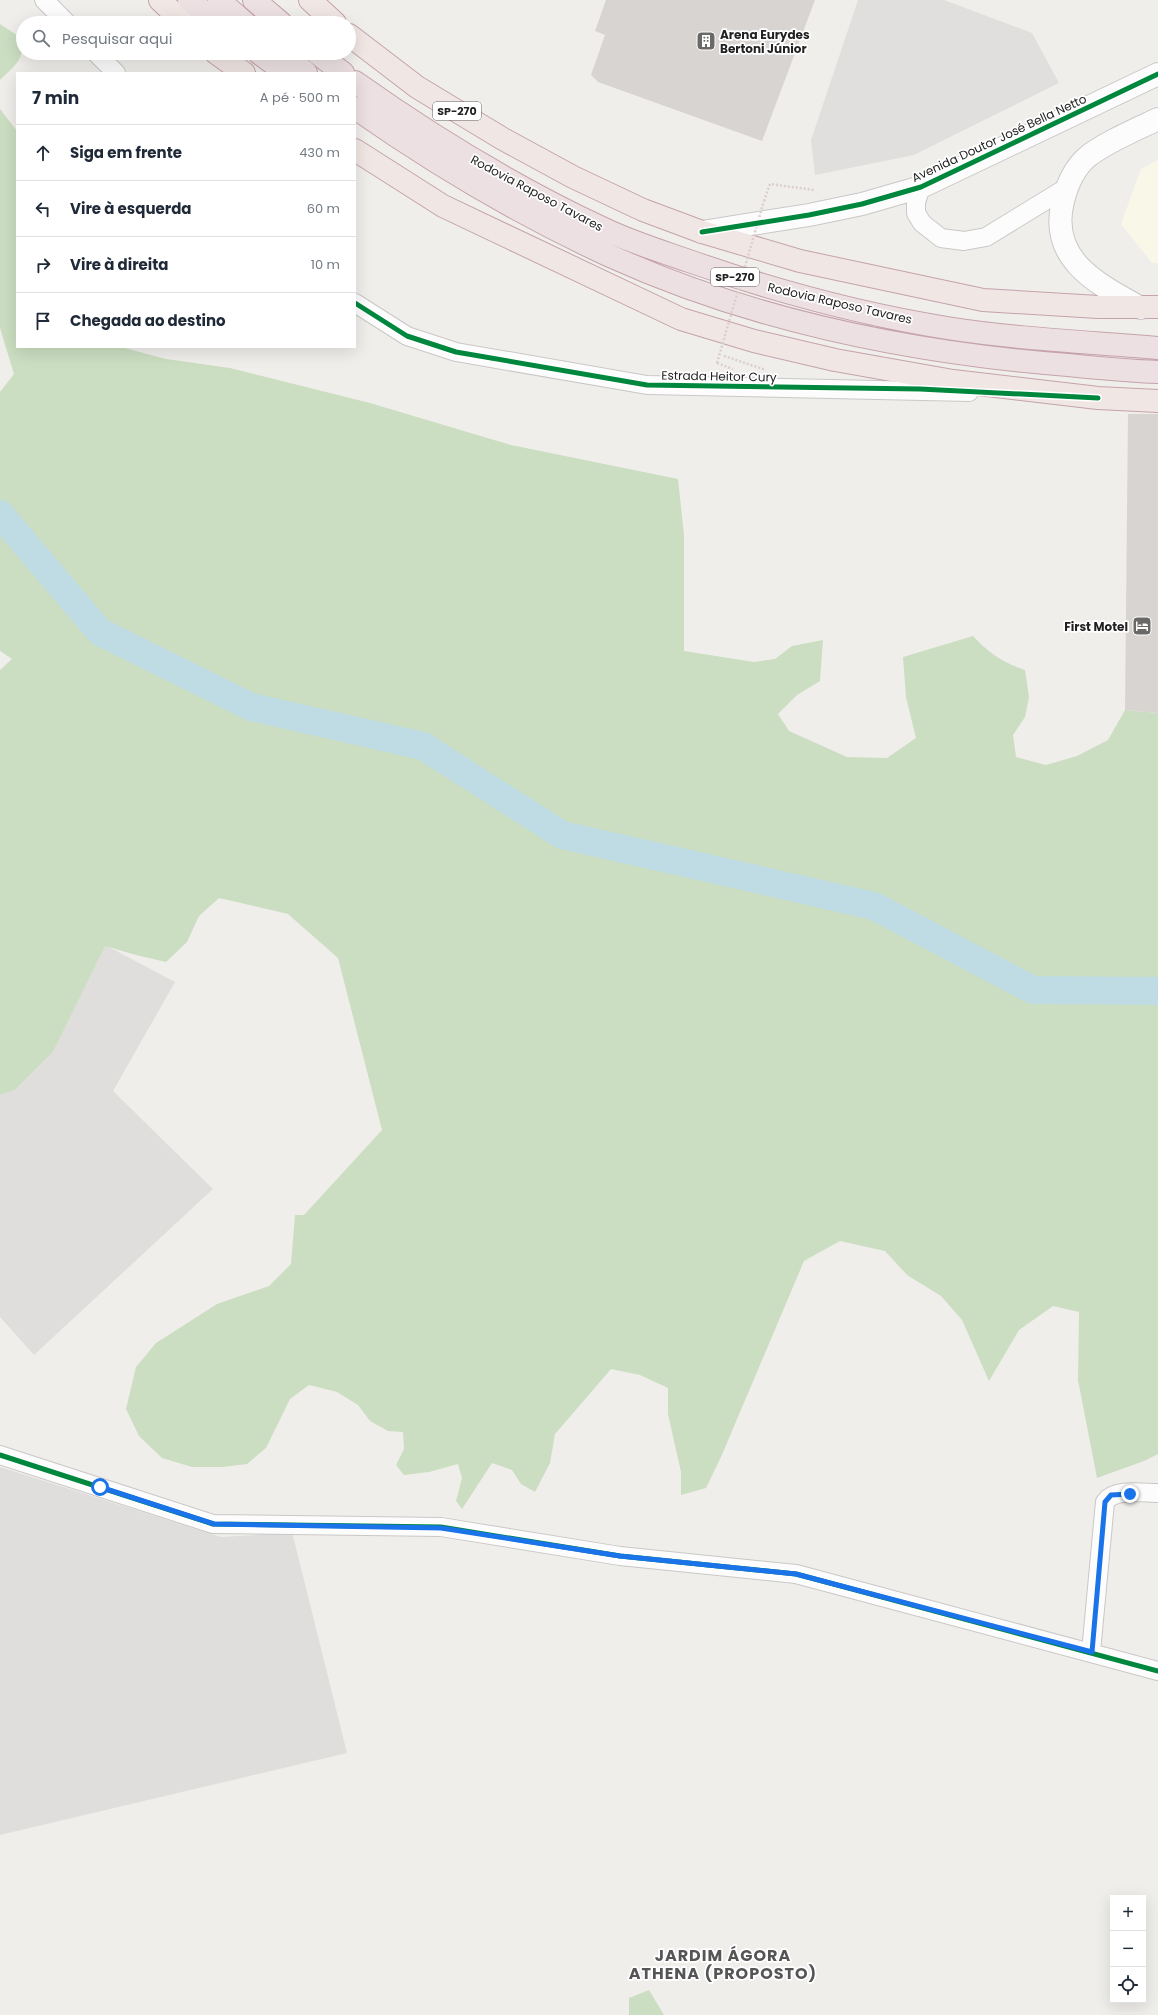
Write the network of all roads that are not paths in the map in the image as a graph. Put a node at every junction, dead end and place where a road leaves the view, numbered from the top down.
1 (44, 0) edge
2 (160, 0) edge
3 (189, 0) edge
4 (219, 0) edge
5 (254, 0) edge
6 (310, 0) edge
7 (60, 16) edge
8 (177, 16) edge
9 (209, 16) edge
10 (237, 16) edge
11 (273, 16) edge
12 (327, 16) edge
13 (356, 40) edge
14 (103, 60) edge
15 (226, 60) edge
16 (268, 60) edge
17 (290, 60) edge
18 (326, 60) edge
19 (115, 72) edge
20 (243, 72) edge
21 (285, 72) edge
22 (305, 72) edge
23 (342, 72) edge
24 (1158, 74) edge
25 (356, 83) edge
26 (356, 109) edge
27 (356, 115) edge
28 (1158, 119) edge
29 (408, 145) junction
30 (356, 151) edge
31 (921, 187) junction
32 (1066, 188) junction
33 (702, 232) junction
34 (356, 304) edge
35 (1150, 307) edge
36 (1158, 348) edge
37 (1158, 372) edge
38 (1098, 398) junction
39 (1158, 401) edge
40 (0, 1455) edge
41 (1158, 1493) edge
42 (1092, 1652) junction
43 (1158, 1671) edge

1 - 7 street
2 - 8 highway
3 - 9 highway
4 - 10 highway
5 - 11 highway
6 - 12 highway
13 - 33 highway, SP-270
14 - 19 street
15 - 20 highway
16 - 21 highway
17 - 22 highway
18 - 23 highway
24 - 31 street, Avenida Doutor José Bella Netto
25 - 36 highway, Rodovia Raposo Tavares / SP-270
26 - 29 highway, Rodovia Raposo Tavares / SP-270
27 - 29 highway
28 - 32 street
29 - 37 highway, Rodovia Raposo Tavares / SP-270
30 - 38 highway
31 - 32 street
31 - 33 street, Avenida Doutor José Bella Netto
32 - 35 street
33 - 35 highway, SP-270
34 - 38 street, Estrada Heitor Cury
38 - 39 highway
40 - 42 street
41 - 42 street
42 - 43 street

